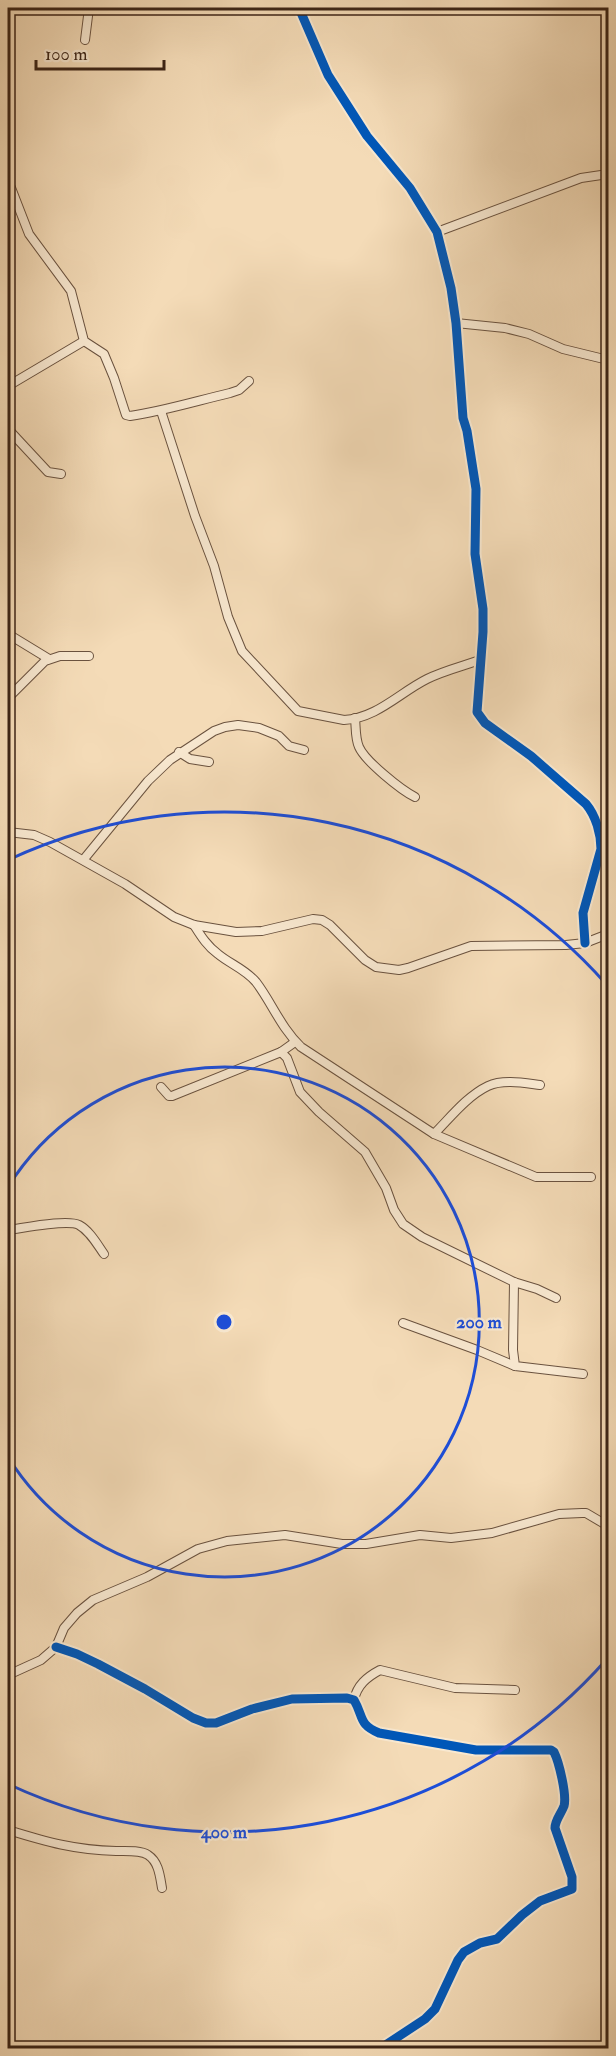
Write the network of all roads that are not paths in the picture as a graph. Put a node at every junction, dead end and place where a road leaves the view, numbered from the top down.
1 (89, 8) edge
2 (299, 8) edge
3 (85, 40) dead end
4 (609, 174) edge
5 (8, 180) edge
6 (11, 203) edge
7 (437, 232) junction
8 (456, 323) junction
9 (84, 341) junction
10 (609, 360) edge
11 (249, 381) dead end
12 (8, 386) edge
13 (160, 411) junction
14 (8, 429) edge
15 (61, 474) dead end
16 (8, 634) edge
17 (89, 656) dead end
18 (49, 659) junction
19 (480, 660) junction
20 (8, 698) edge
21 (355, 718) junction
22 (304, 750) dead end
23 (179, 752) junction
24 (209, 762) dead end
25 (415, 797) dead end
26 (8, 832) edge
27 (84, 859) junction
28 (194, 925) junction
29 (609, 934) edge
30 (585, 943) junction
31 (295, 1042) junction
32 (281, 1052) junction
33 (540, 1085) dead end
34 (161, 1087) dead end
35 (434, 1134) junction
36 (591, 1177) dead end
37 (8, 1230) edge
38 (104, 1254) dead end
39 (514, 1282) junction
40 (556, 1298) dead end
41 (403, 1323) dead end
42 (514, 1366) junction
43 (583, 1374) dead end
44 (609, 1526) edge
45 (56, 1647) junction
46 (8, 1675) edge
47 (515, 1690) dead end
48 (354, 1700) junction
49 (8, 1830) edge
50 (162, 1888) dead end
51 (381, 2049) edge

1 - 3 street
2 - 7 street
4 - 7 street
5 - 6 street
6 - 9 street
7 - 8 street
8 - 10 street
8 - 19 street
9 - 12 street
9 - 13 street
11 - 13 street
13 - 21 street
14 - 15 street
16 - 18 street
17 - 18 street
18 - 20 street
19 - 21 street
19 - 30 street
21 - 25 street
22 - 23 street
23 - 24 street
23 - 27 street
26 - 27 street
27 - 28 street
28 - 30 street
28 - 31 street
29 - 30 street
31 - 32 street
31 - 35 street
32 - 34 street
32 - 39 street
33 - 35 street
35 - 36 street
37 - 38 street
39 - 40 street
39 - 42 street
41 - 42 street
42 - 43 street
44 - 45 street
45 - 46 street
45 - 48 street
47 - 48 street
48 - 51 street
49 - 50 street

